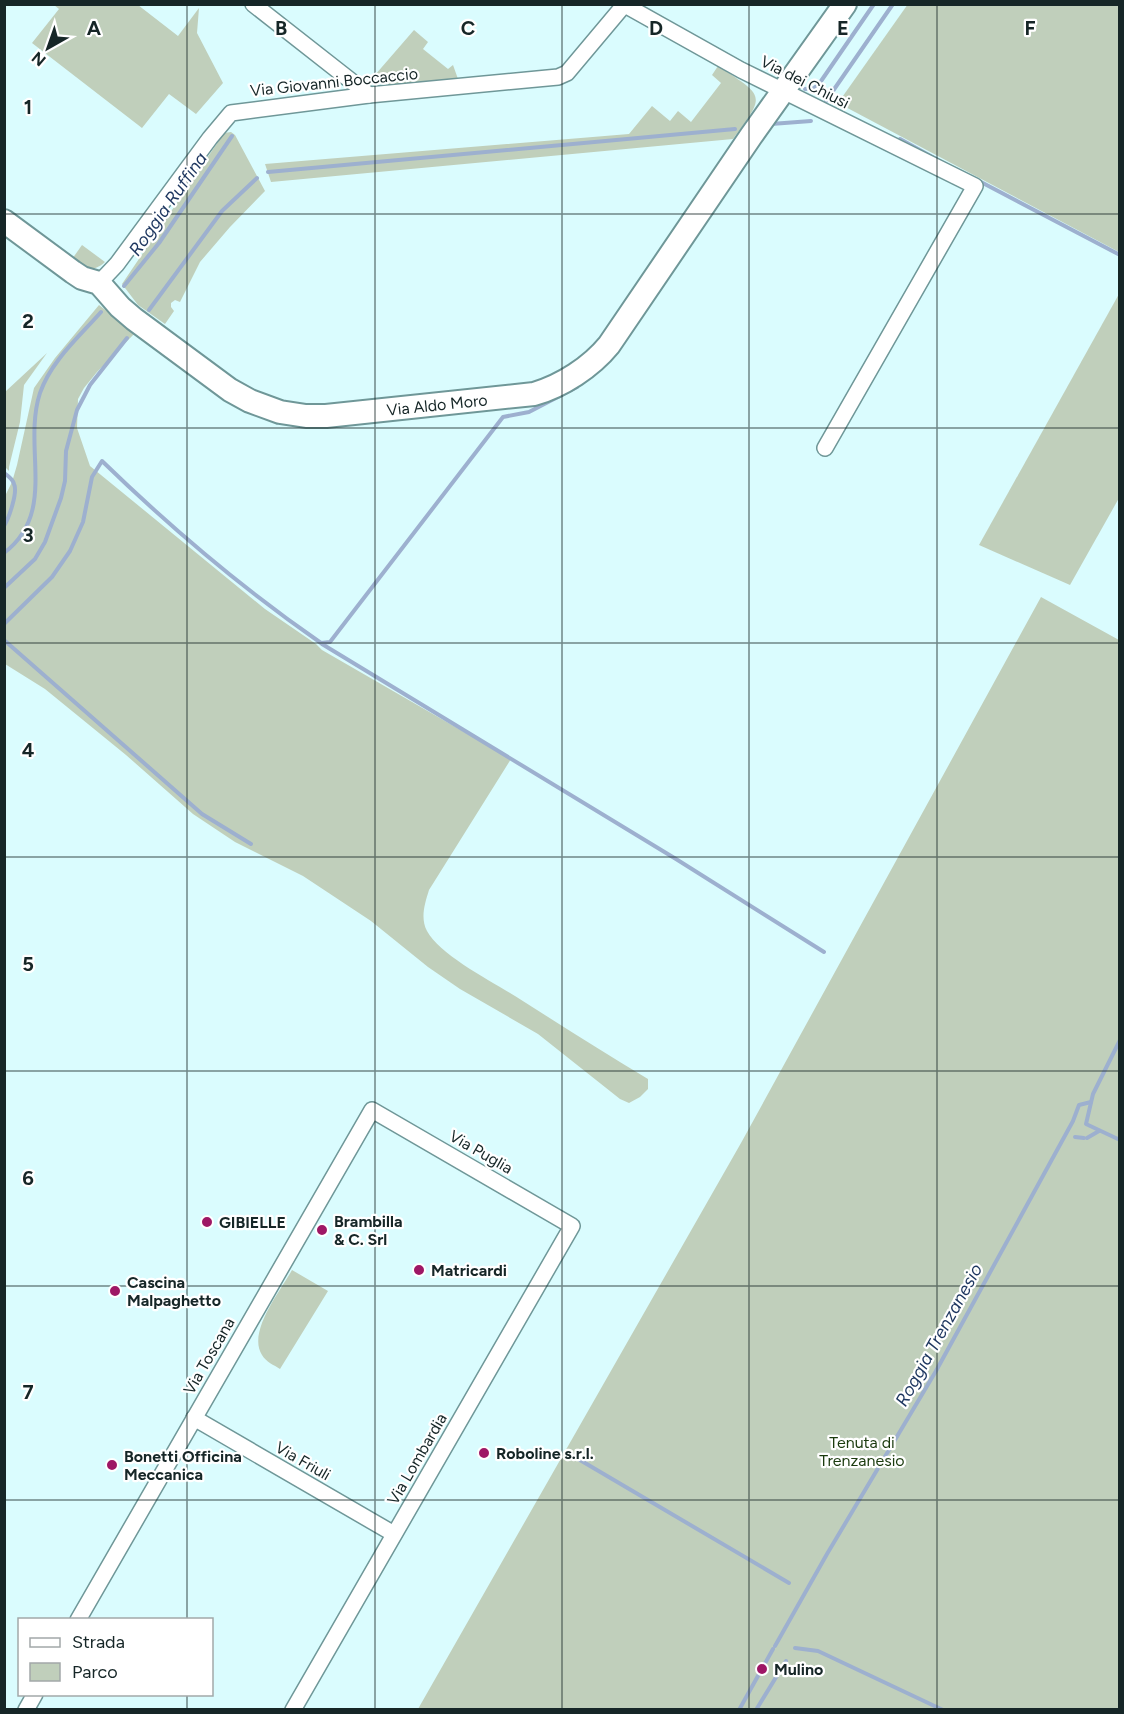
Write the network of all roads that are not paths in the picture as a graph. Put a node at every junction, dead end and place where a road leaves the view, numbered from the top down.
1 (253, 4) edge
2 (845, 4) edge
3 (624, 5) edge
4 (782, 91) junction
5 (369, 95) junction
6 (4, 221) edge
7 (99, 283) junction
8 (825, 448) dead end
9 (372, 1110) joint
10 (572, 1226) joint
11 (194, 1418) junction
12 (394, 1534) junction
13 (79, 1618) edge
14 (34, 1696) edge
15 (26, 1710) edge
16 (293, 1710) edge

1 - 5 street
2 - 4 street, Via Aldo Moro
3 - 4 street, Via dei Chiusi
3 - 5 street, Via Giovanni Boccaccio
4 - 7 street, Via Aldo Moro
4 - 8 street, Via dei Chiusi
5 - 7 street, Via Giovanni Boccaccio
6 - 7 street, Via Aldo Moro
9 - 10 street, Via Puglia
9 - 11 street, Via Toscana
10 - 12 street, Via Lombardia
11 - 12 street, Via Friuli
11 - 13 street, Via Toscana
12 - 16 street, Via Lombardia
14 - 15 street

